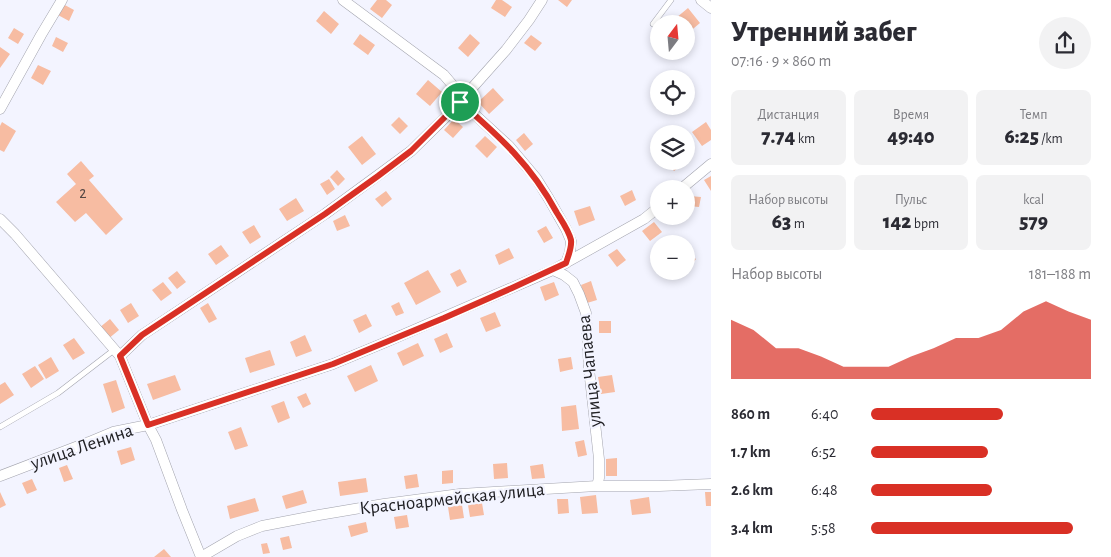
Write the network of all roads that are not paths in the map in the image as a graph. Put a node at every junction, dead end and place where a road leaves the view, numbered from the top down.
1 (62, 0) edge
2 (343, 0) edge
3 (542, 0) edge
4 (670, 0) edge
5 (701, 0) edge
6 (711, 8) edge
7 (659, 15) edge
8 (460, 102) junction
9 (0, 109) edge
10 (711, 164) edge
11 (692, 180) edge
12 (650, 214) edge
13 (0, 220) edge
14 (566, 263) junction
15 (553, 270) junction
16 (117, 352) junction
17 (148, 425) junction
18 (0, 427) edge
19 (0, 476) edge
20 (711, 484) edge
21 (597, 486) junction
22 (201, 557) edge

1 - 9 street
2 - 8 street
3 - 8 street
4 - 7 lane
5 - 6 street
8 - 14 street
8 - 16 street
10 - 11 street
12 - 14 street, улица Ленина
13 - 16 street
14 - 15 street, улица Ленина
15 - 17 street, улица Ленина
15 - 21 street, улица Чапаева
16 - 17 street
16 - 18 lane
17 - 19 street, улица Ленина
17 - 22 street
20 - 21 street, Красноармейская улица
21 - 22 street, Красноармейская улица

